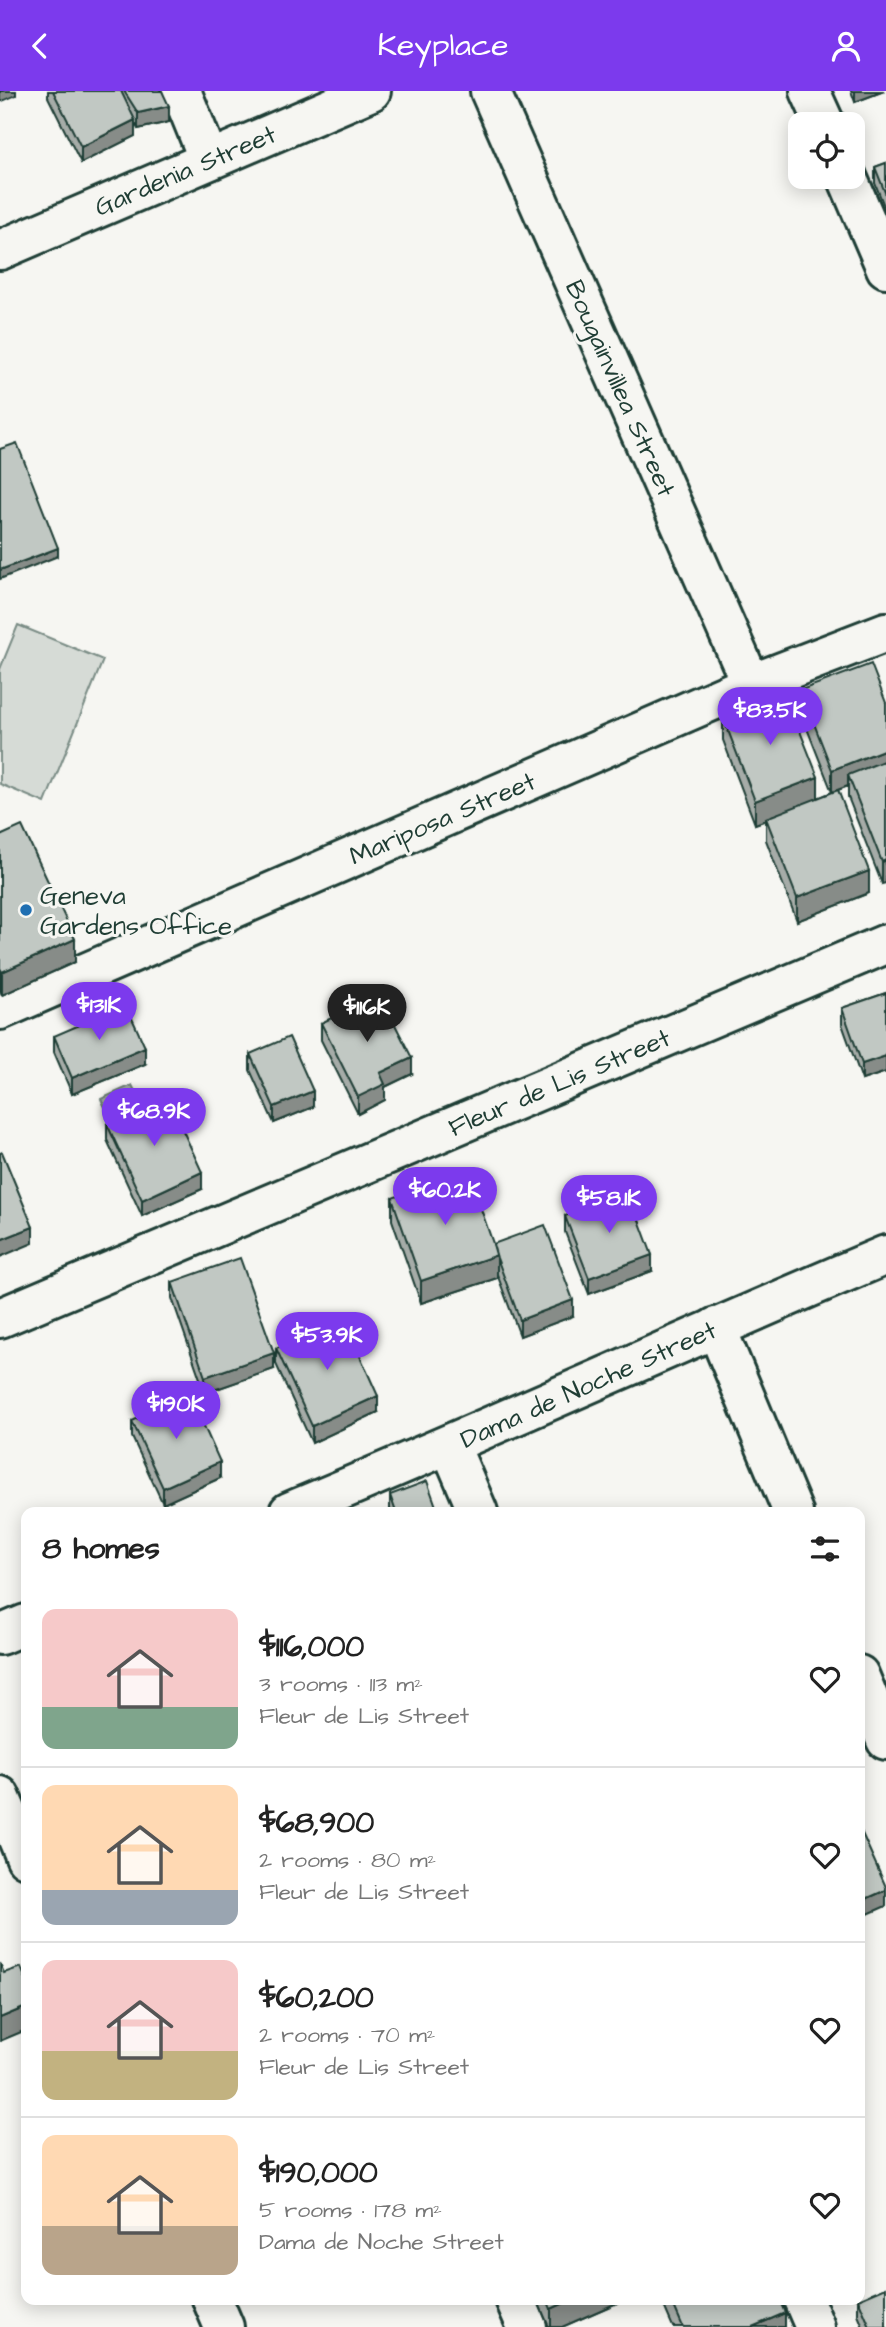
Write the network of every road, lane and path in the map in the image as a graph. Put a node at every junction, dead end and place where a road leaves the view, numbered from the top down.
1 (181, 91) edge
2 (371, 91) edge
3 (490, 91) edge
4 (810, 91) edge
5 (820, 112) edge
6 (209, 160) junction
7 (852, 189) edge
8 (0, 250) edge
9 (886, 268) edge
10 (886, 632) edge
11 (751, 684) junction
12 (886, 944) edge
13 (0, 1010) edge
14 (886, 1255) edge
15 (0, 1318) edge
16 (716, 1327) junction
17 (450, 1446) junction
18 (301, 1507) edge
19 (476, 1507) edge
20 (791, 1507) edge
21 (21, 1626) edge
22 (0, 1635) edge
23 (865, 1689) edge
24 (886, 1740) edge
25 (0, 1796) edge
26 (21, 1846) edge
27 (215, 2305) edge
28 (518, 2305) edge
29 (806, 2305) edge
30 (224, 2327) edge
31 (527, 2327) edge
32 (815, 2327) edge

1 - 6 street
2 - 6 street, Gardenia Street
3 - 11 street, Bougainvillea Street
4 - 5 street
6 - 8 street, Gardenia Street
7 - 9 street
10 - 11 street, Mariposa Street
11 - 13 street, Mariposa Street
12 - 15 street, Fleur de Lis Street
14 - 16 street, Dama de Noche Street
16 - 17 street, Dama de Noche Street
16 - 20 street
17 - 18 street, Dama de Noche Street
17 - 19 street
21 - 22 street
23 - 24 street
25 - 26 street
27 - 30 street
28 - 31 street
29 - 32 street

